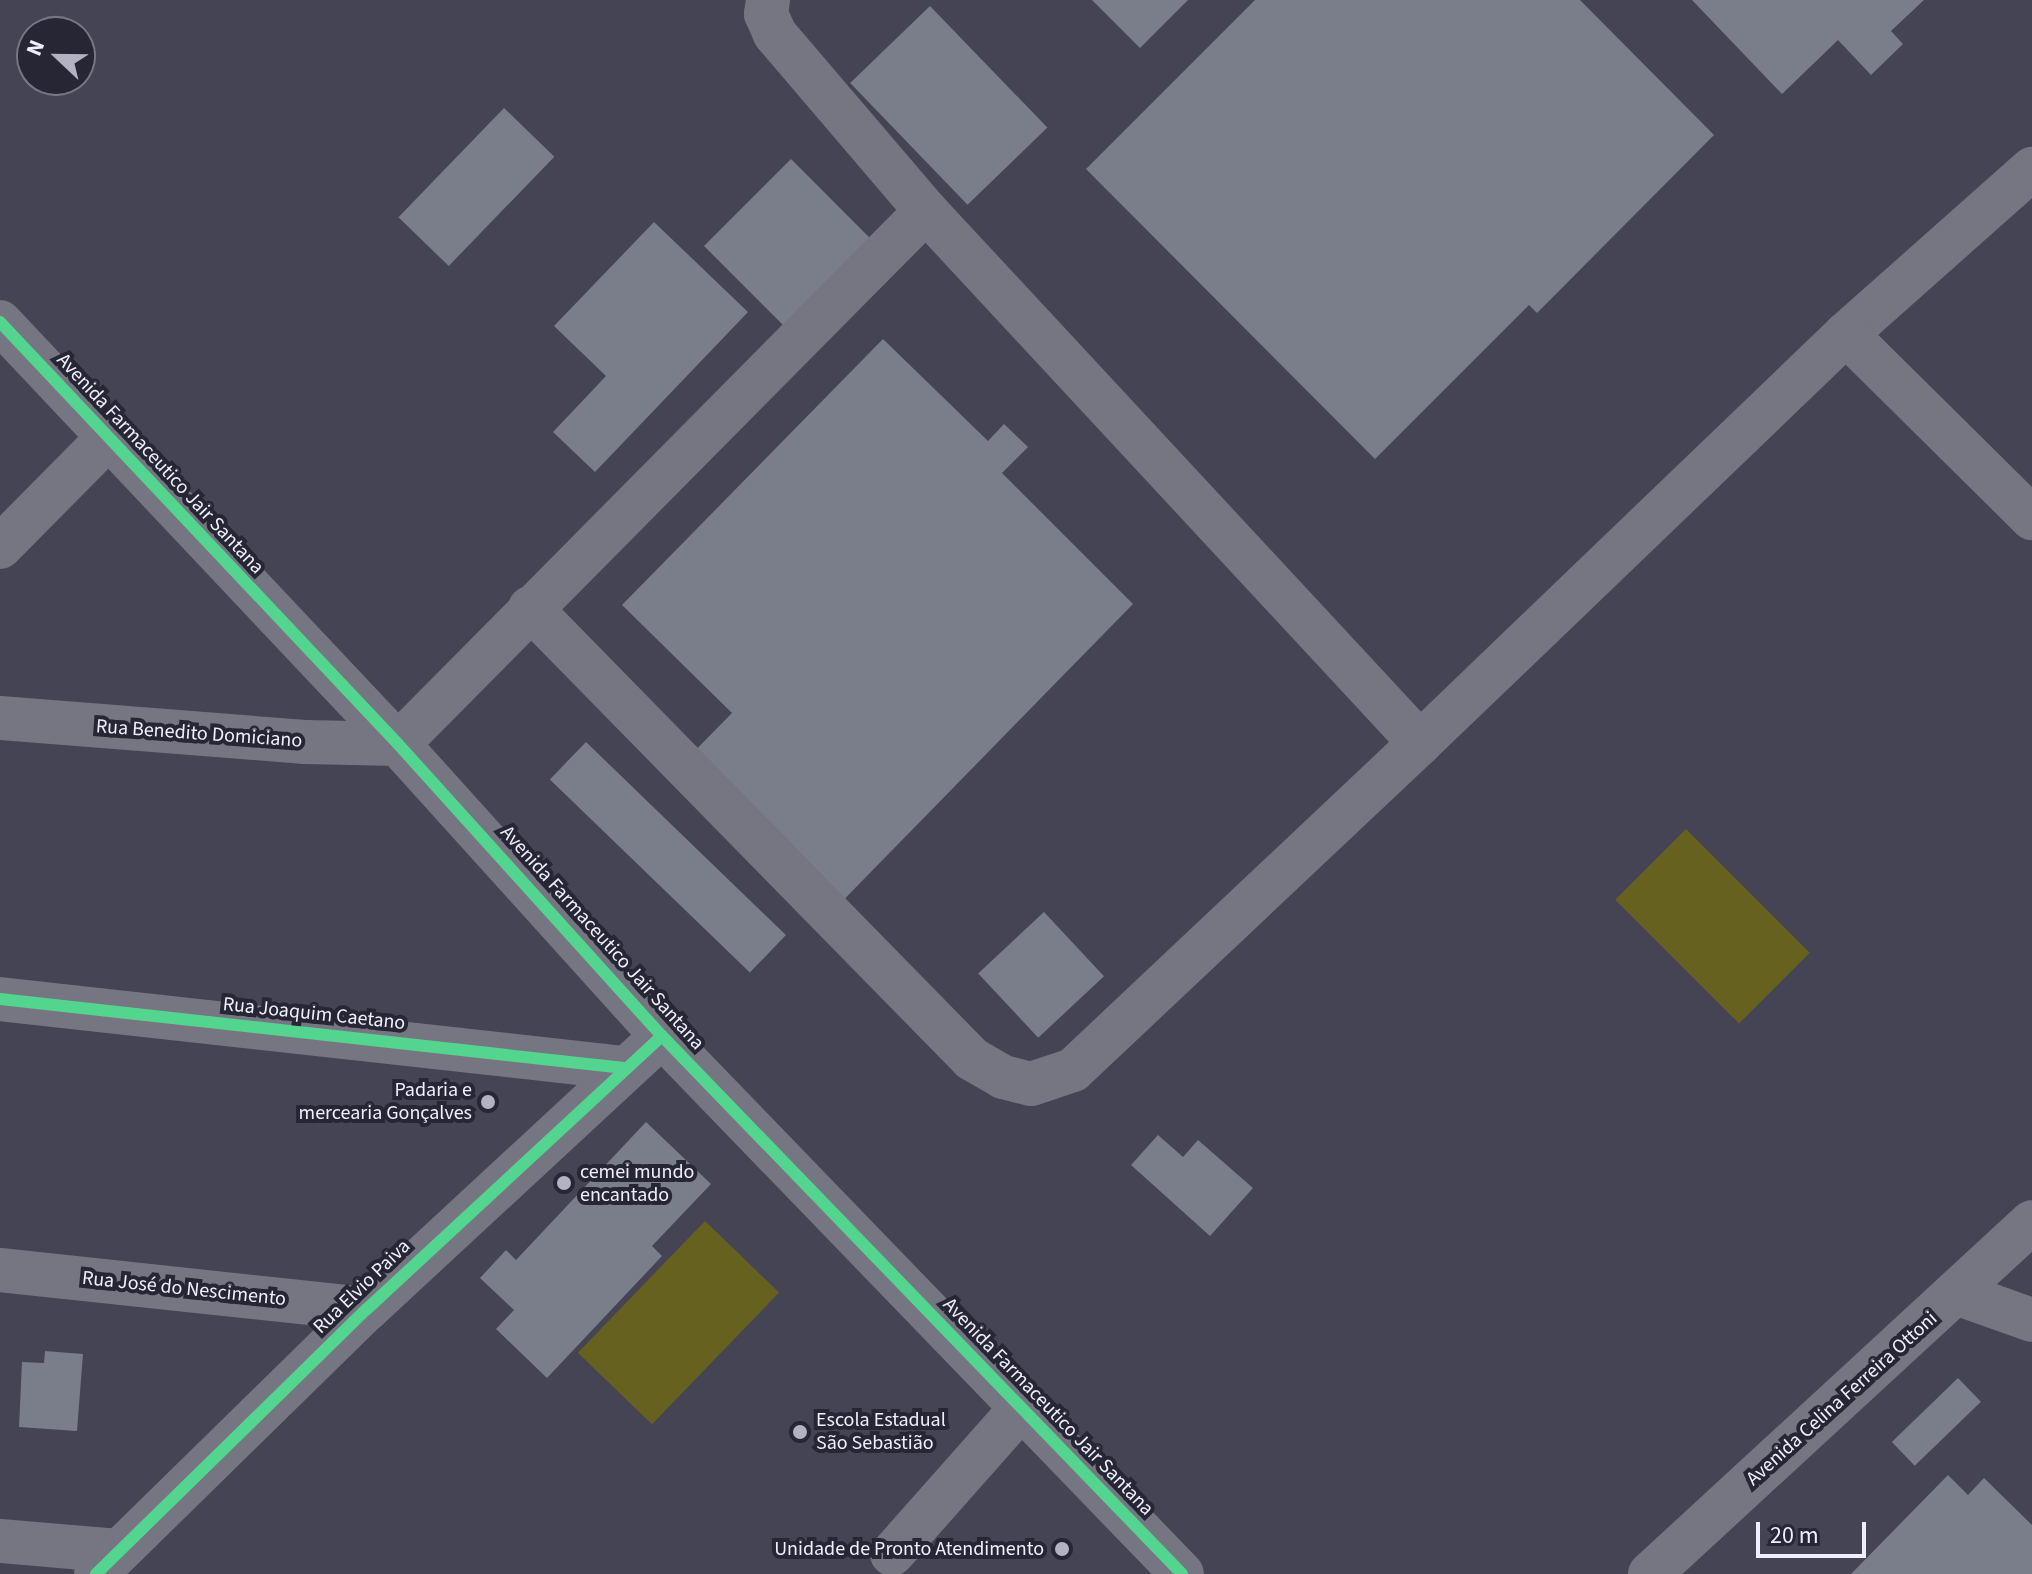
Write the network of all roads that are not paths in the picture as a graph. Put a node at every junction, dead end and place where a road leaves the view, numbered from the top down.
1 (768, 0) edge
2 (2032, 169) edge
3 (926, 211) junction
4 (0, 322) edge
5 (1846, 334) junction
6 (107, 439) junction
7 (2032, 518) edge
8 (0, 547) edge
9 (530, 608) junction
10 (0, 718) edge
11 (1420, 743) junction
12 (398, 744) junction
13 (0, 999) edge
14 (662, 1036) junction
15 (624, 1068) junction
16 (2032, 1222) edge
17 (0, 1270) edge
18 (1959, 1294) junction
19 (367, 1309) junction
20 (2032, 1320) edge
21 (1021, 1408) junction
22 (0, 1541) edge
23 (892, 1554) dead end
24 (107, 1562) edge
25 (1182, 1574) edge
26 (1650, 1574) edge

1 - 3 street
2 - 5 street
3 - 9 street
3 - 11 street
4 - 6 street, Avenida Farmaceutico Jair Santana
5 - 7 street
5 - 11 street
6 - 8 street
6 - 12 street, Avenida Farmaceutico Jair Santana
9 - 11 street
9 - 12 street
10 - 12 street, Rua Benedito Domiciano
12 - 14 street, Avenida Farmaceutico Jair Santana
13 - 15 street, Rua Joaquim Caetano
14 - 15 street, Rua Elvio Paiva
14 - 21 street, Avenida Farmaceutico Jair Santana
15 - 19 street, Rua Elvio Paiva
16 - 18 street, Avenida Celina Ferreira Ottoni
17 - 19 street, Rua José do Nescimento
18 - 20 street
18 - 26 street, Avenida Celina Ferreira Ottoni
19 - 24 street, Rua Elvio Paiva
21 - 23 street
21 - 25 street, Avenida Farmaceutico Jair Santana
22 - 24 street

